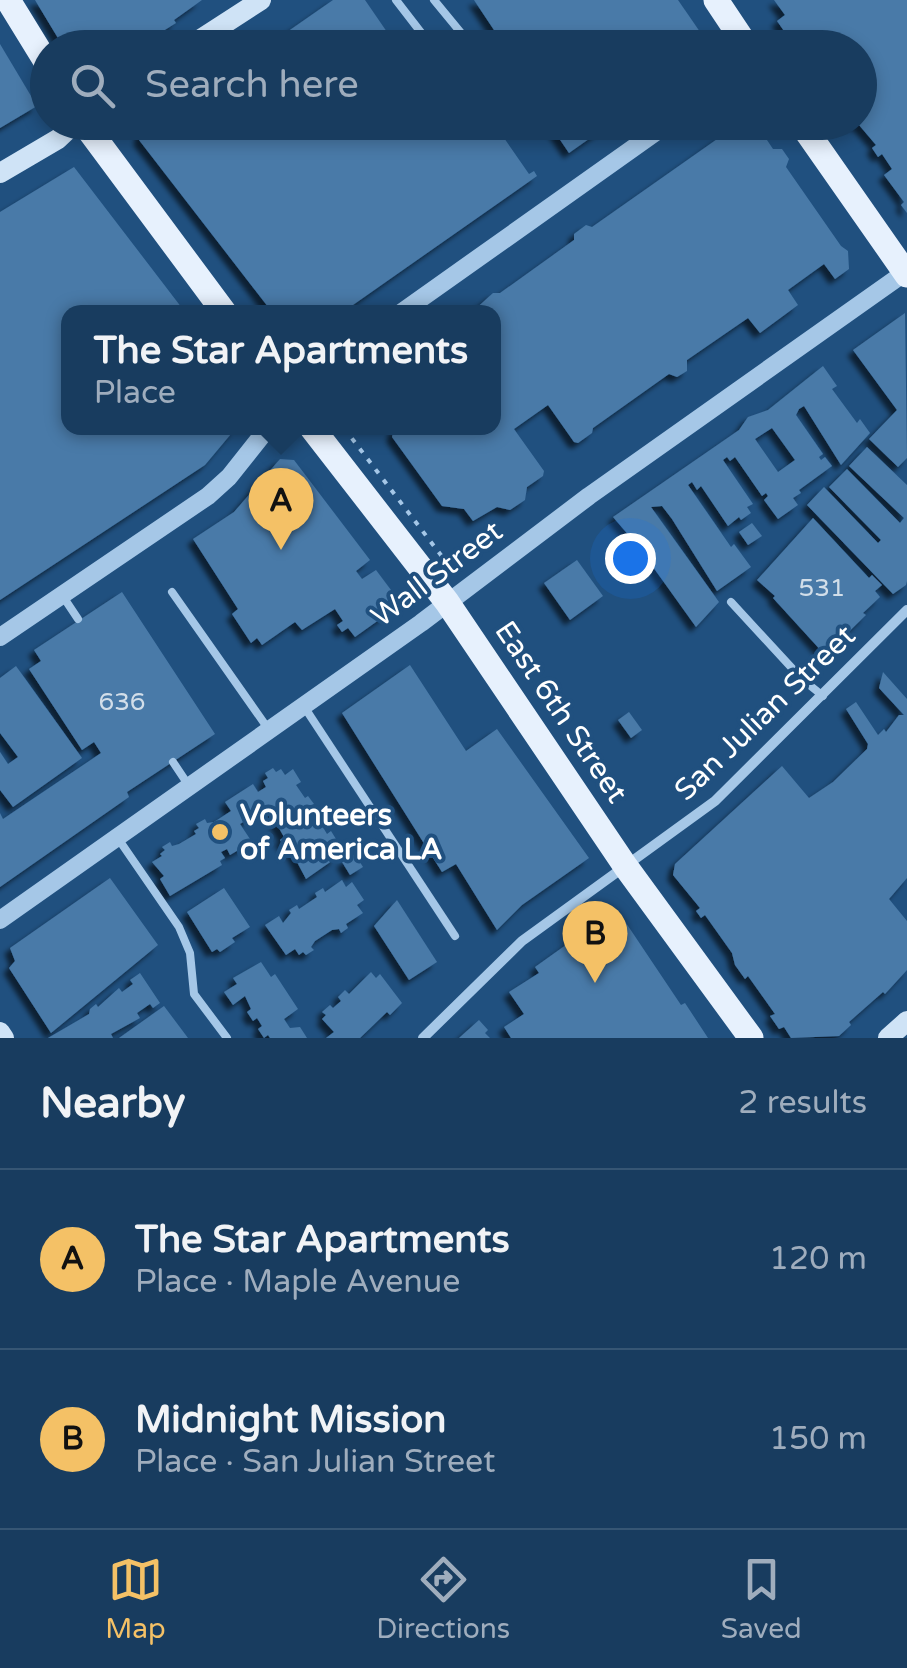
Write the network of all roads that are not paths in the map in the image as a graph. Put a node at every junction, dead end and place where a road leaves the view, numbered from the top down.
1 (8, 0) edge
2 (261, 0) edge
3 (396, 0) edge
4 (434, 0) edge
5 (716, 0) edge
6 (215, 30) edge
7 (418, 30) edge
8 (459, 30) edge
9 (736, 30) edge
10 (30, 36) edge
11 (58, 140) edge
12 (93, 140) edge
13 (645, 140) edge
14 (813, 140) edge
15 (0, 174) edge
16 (906, 273) edge
17 (219, 305) edge
18 (412, 305) edge
19 (262, 435) edge
20 (317, 435) edge
21 (172, 592) dead end
22 (62, 595) junction
23 (447, 602) junction
24 (731, 602) dead end
25 (907, 610) edge
26 (78, 619) dead end
27 (0, 637) edge
28 (823, 696) junction
29 (303, 705) junction
30 (268, 730) junction
31 (173, 762) dead end
32 (189, 786) junction
33 (118, 837) junction
34 (626, 867) junction
35 (0, 920) edge
36 (455, 936) dead end
37 (907, 1020) edge
38 (227, 1038) edge
39 (423, 1038) edge
40 (751, 1038) edge
41 (888, 1038) edge

1 - 10 main road
2 - 6 main road
3 - 7 lane
4 - 8 lane
5 - 9 main road
11 - 15 main road
12 - 17 main road
13 - 18 street
14 - 16 main road
16 - 23 street, Wall Street
19 - 22 street
20 - 23 main road, East 6th Street
21 - 30 lane
22 - 26 lane
22 - 27 street
23 - 29 street, Wall Street
23 - 34 main road, East 6th Street
24 - 28 lane
25 - 28 street, San Julian Street
28 - 34 street, San Julian Street
29 - 30 street, Wall Street
29 - 36 lane
30 - 32 street, Wall Street
31 - 32 lane
32 - 33 street, Wall Street
33 - 35 street, Wall Street
33 - 38 lane
34 - 39 street, San Julian Street
34 - 40 main road, East 6th Street
37 - 41 main road

